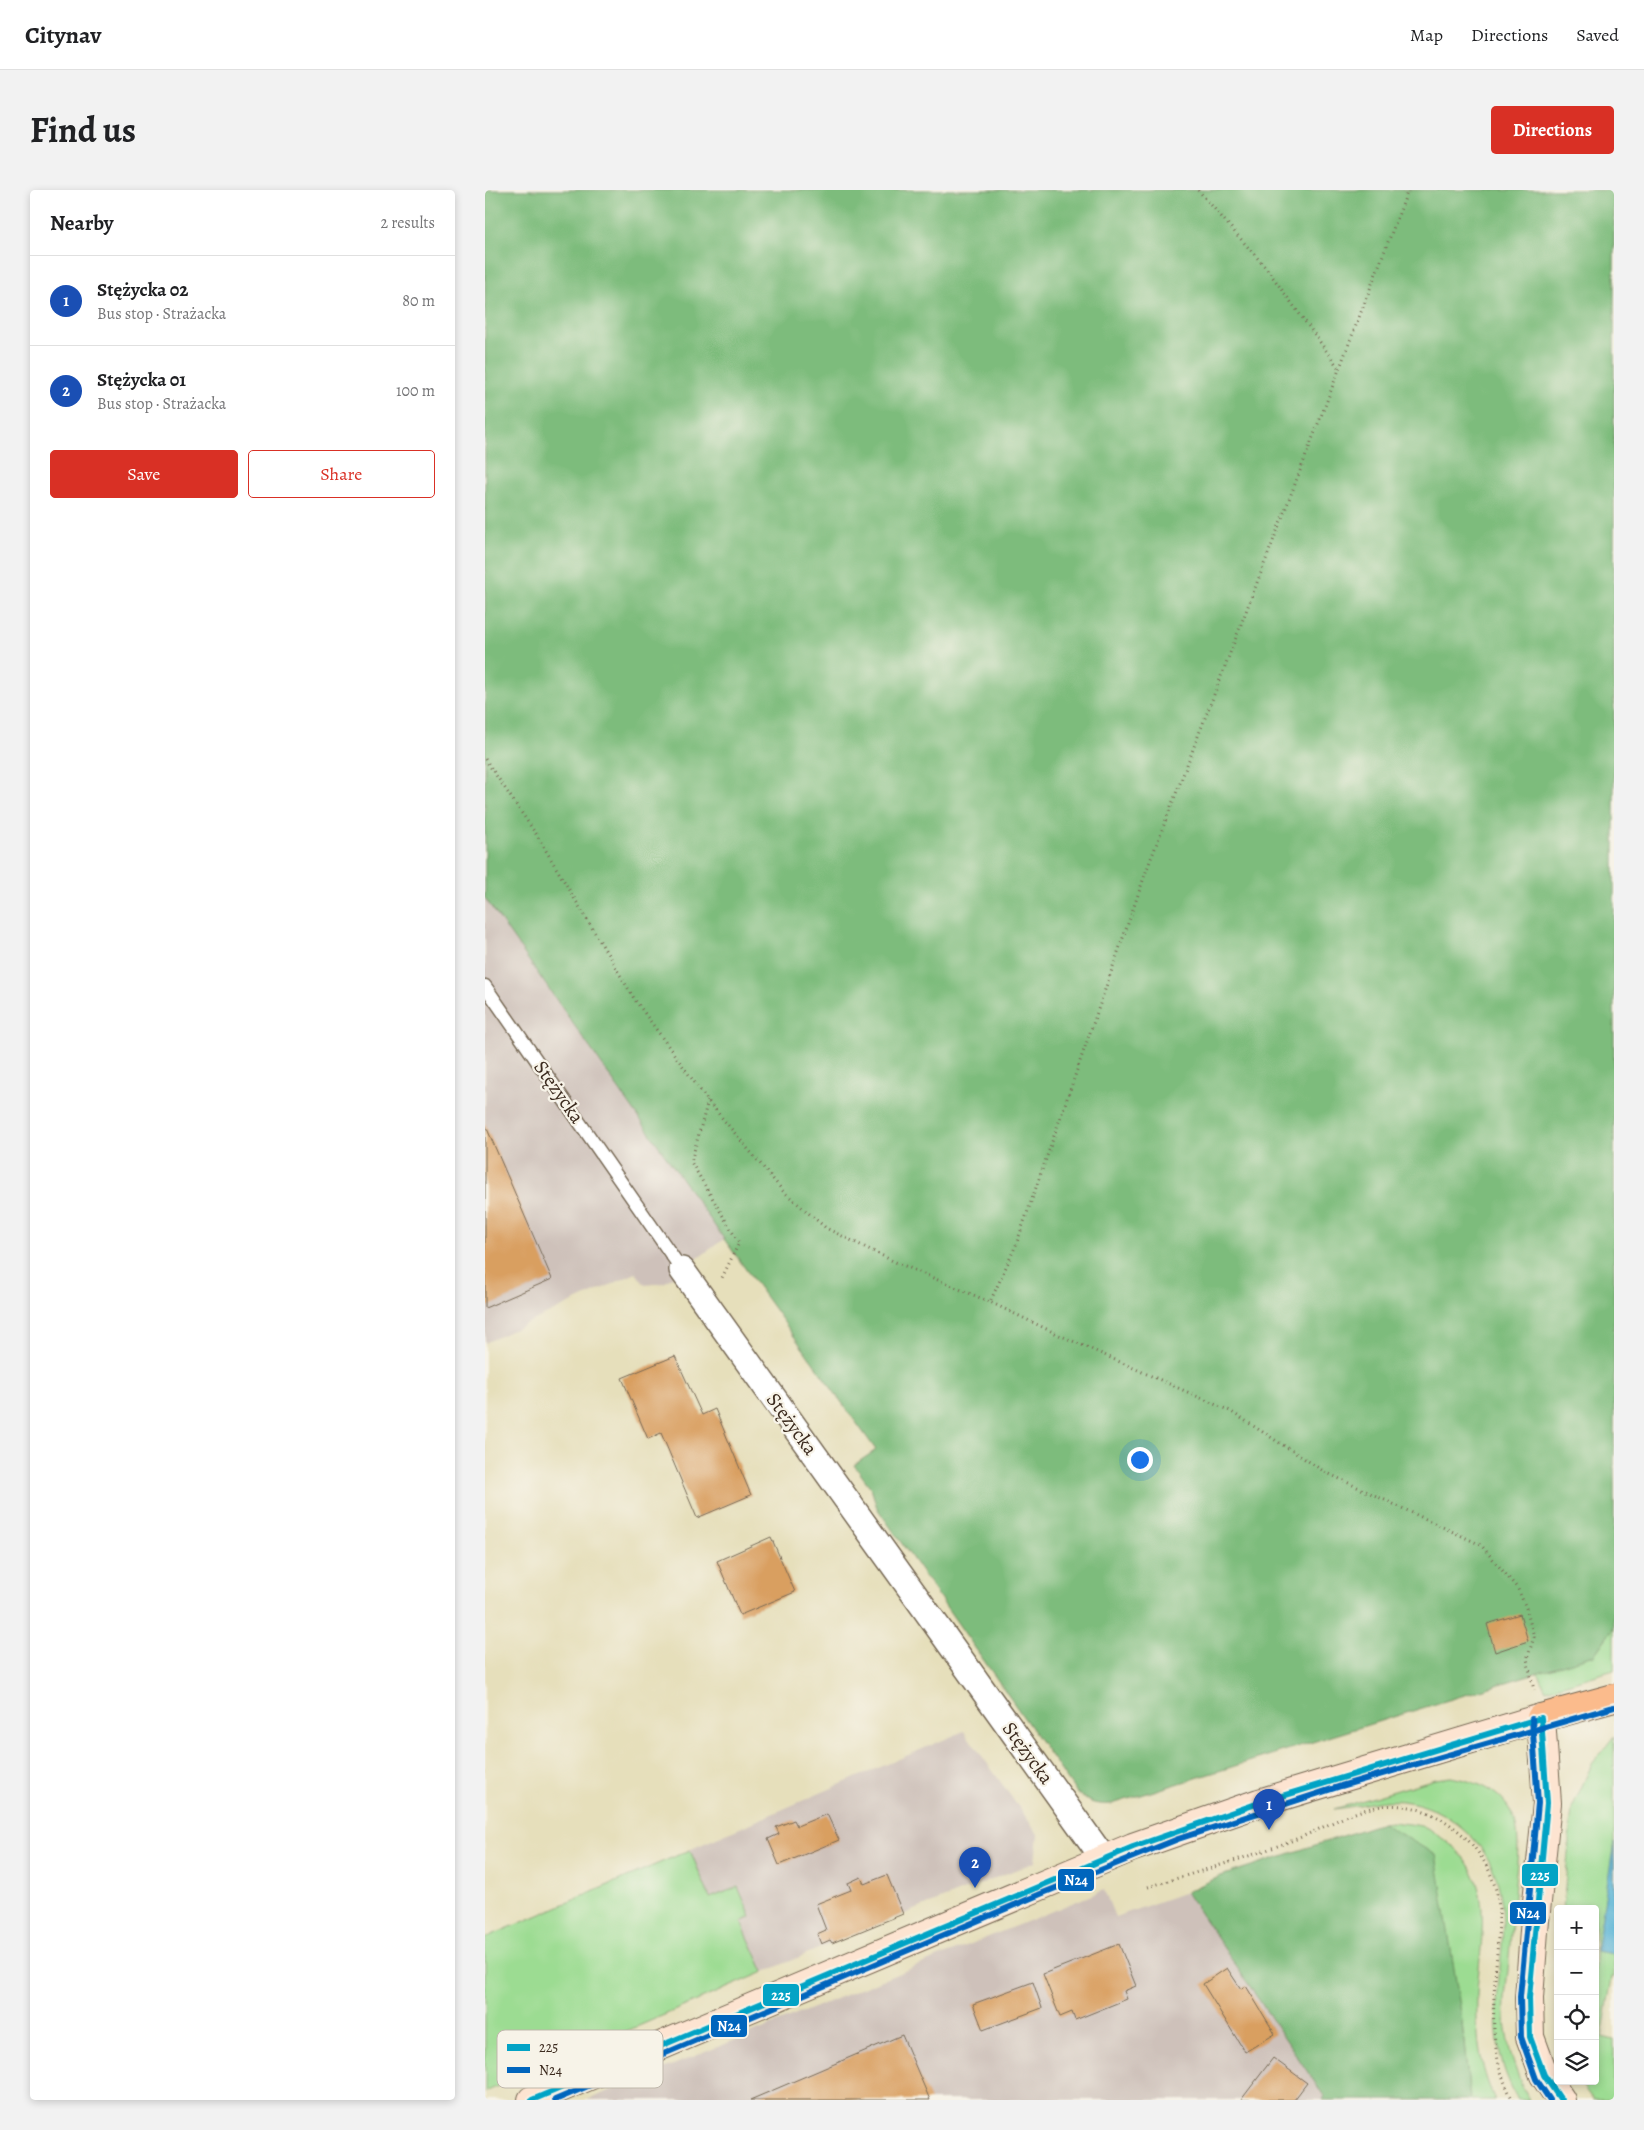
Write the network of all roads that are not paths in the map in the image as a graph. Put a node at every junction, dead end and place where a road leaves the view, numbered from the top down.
1 (485, 986) edge
2 (682, 1270) joint
3 (1614, 1698) edge
4 (1541, 1718) junction
5 (1104, 1859) junction
6 (663, 2046) edge
7 (561, 2088) edge
8 (532, 2100) edge
9 (1561, 2100) edge

1 - 2 lane, Stężycka
2 - 5 street, Stężycka
3 - 4 main road
4 - 5 main road
4 - 9 main road
5 - 6 main road
7 - 8 main road

